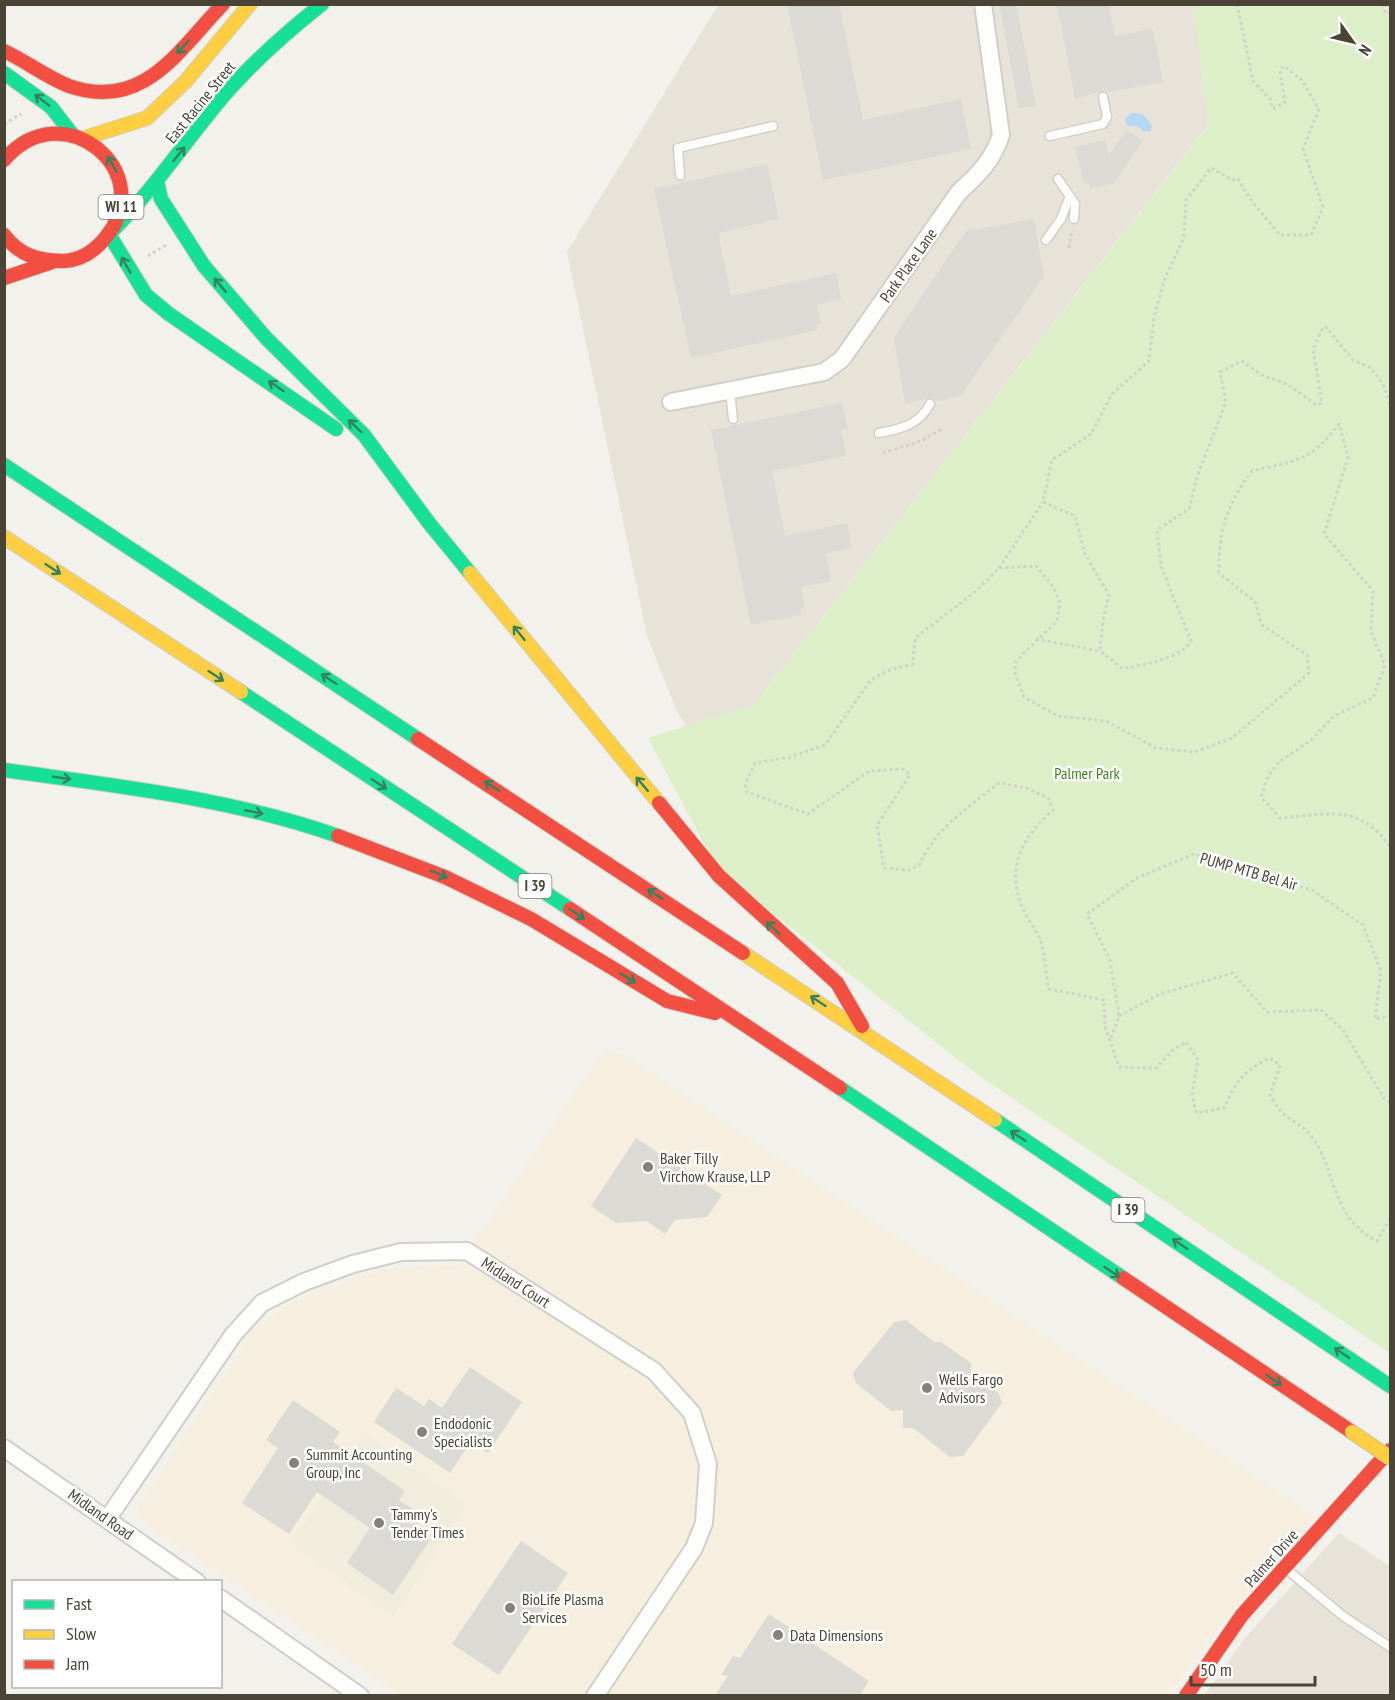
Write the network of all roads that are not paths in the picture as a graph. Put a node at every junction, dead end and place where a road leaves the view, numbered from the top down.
1 (223, 4) edge
2 (250, 4) edge
3 (322, 4) edge
4 (982, 4) edge
5 (4, 51) edge
6 (4, 74) edge
7 (1103, 97) dead end
8 (773, 126) dead end
9 (78, 136) junction
10 (1050, 136) dead end
11 (4, 160) edge
12 (680, 175) dead end
13 (1058, 179) dead end
14 (157, 181) junction
15 (1070, 196) junction
16 (1074, 219) road end
17 (111, 233) junction
18 (4, 236) edge
19 (1046, 240) dead end
20 (52, 262) junction
21 (4, 278) edge
22 (730, 391) junction
23 (671, 402) dead end
24 (930, 404) dead end
25 (733, 419) dead end
26 (879, 433) dead end
27 (4, 465) edge
28 (402, 490) junction
29 (4, 537) edge
30 (4, 770) edge
31 (40, 775) junction
32 (4, 776) edge
33 (735, 1017) junction
34 (866, 1034) junction
35 (1390, 1386) edge
36 (4, 1448) edge
37 (1390, 1450) edge
38 (1390, 1458) edge
39 (108, 1518) junction
40 (1284, 1568) junction
41 (196, 1580) edge
42 (222, 1599) edge
43 (1390, 1647) edge
44 (360, 1695) edge
45 (595, 1695) edge
46 (1186, 1695) edge

1 -> 5 main road
2 - 9 main road, East Racine Street
14 -> 3 main road, East Racine Street
4 - 22 street, Park Place Lane
9 -> 6 main road, WI 11
7 - 10 lane
8 - 12 lane
9 - 11 main road, East Racine Street
17 -> 9 main road, WI 11
13 - 15 lane
14 - 17 main road, East Racine Street
28 -> 14 main road
15 - 16 lane
15 - 19 lane
17 - 20 main road, WI 11
28 -> 17 main road
18 - 20 main road, WI 11
20 - 21 main road, WI 11
22 - 23 street, Park Place Lane
22 - 25 lane
24 - 26 lane
34 -> 27 main road, I 39
34 -> 28 main road
29 -> 33 main road, I 39
30 - 31 main road
31 - 32 main road
31 -> 33 main road
33 -> 38 main road, I 39, bridge
35 -> 34 main road, I 39
36 - 39 street, Midland Road
37 - 40 main road, Palmer Drive
39 - 41 street, Midland Road
39 - 45 street, Midland Court
40 - 43 lane
40 - 46 main road, Palmer Drive
42 - 44 street

